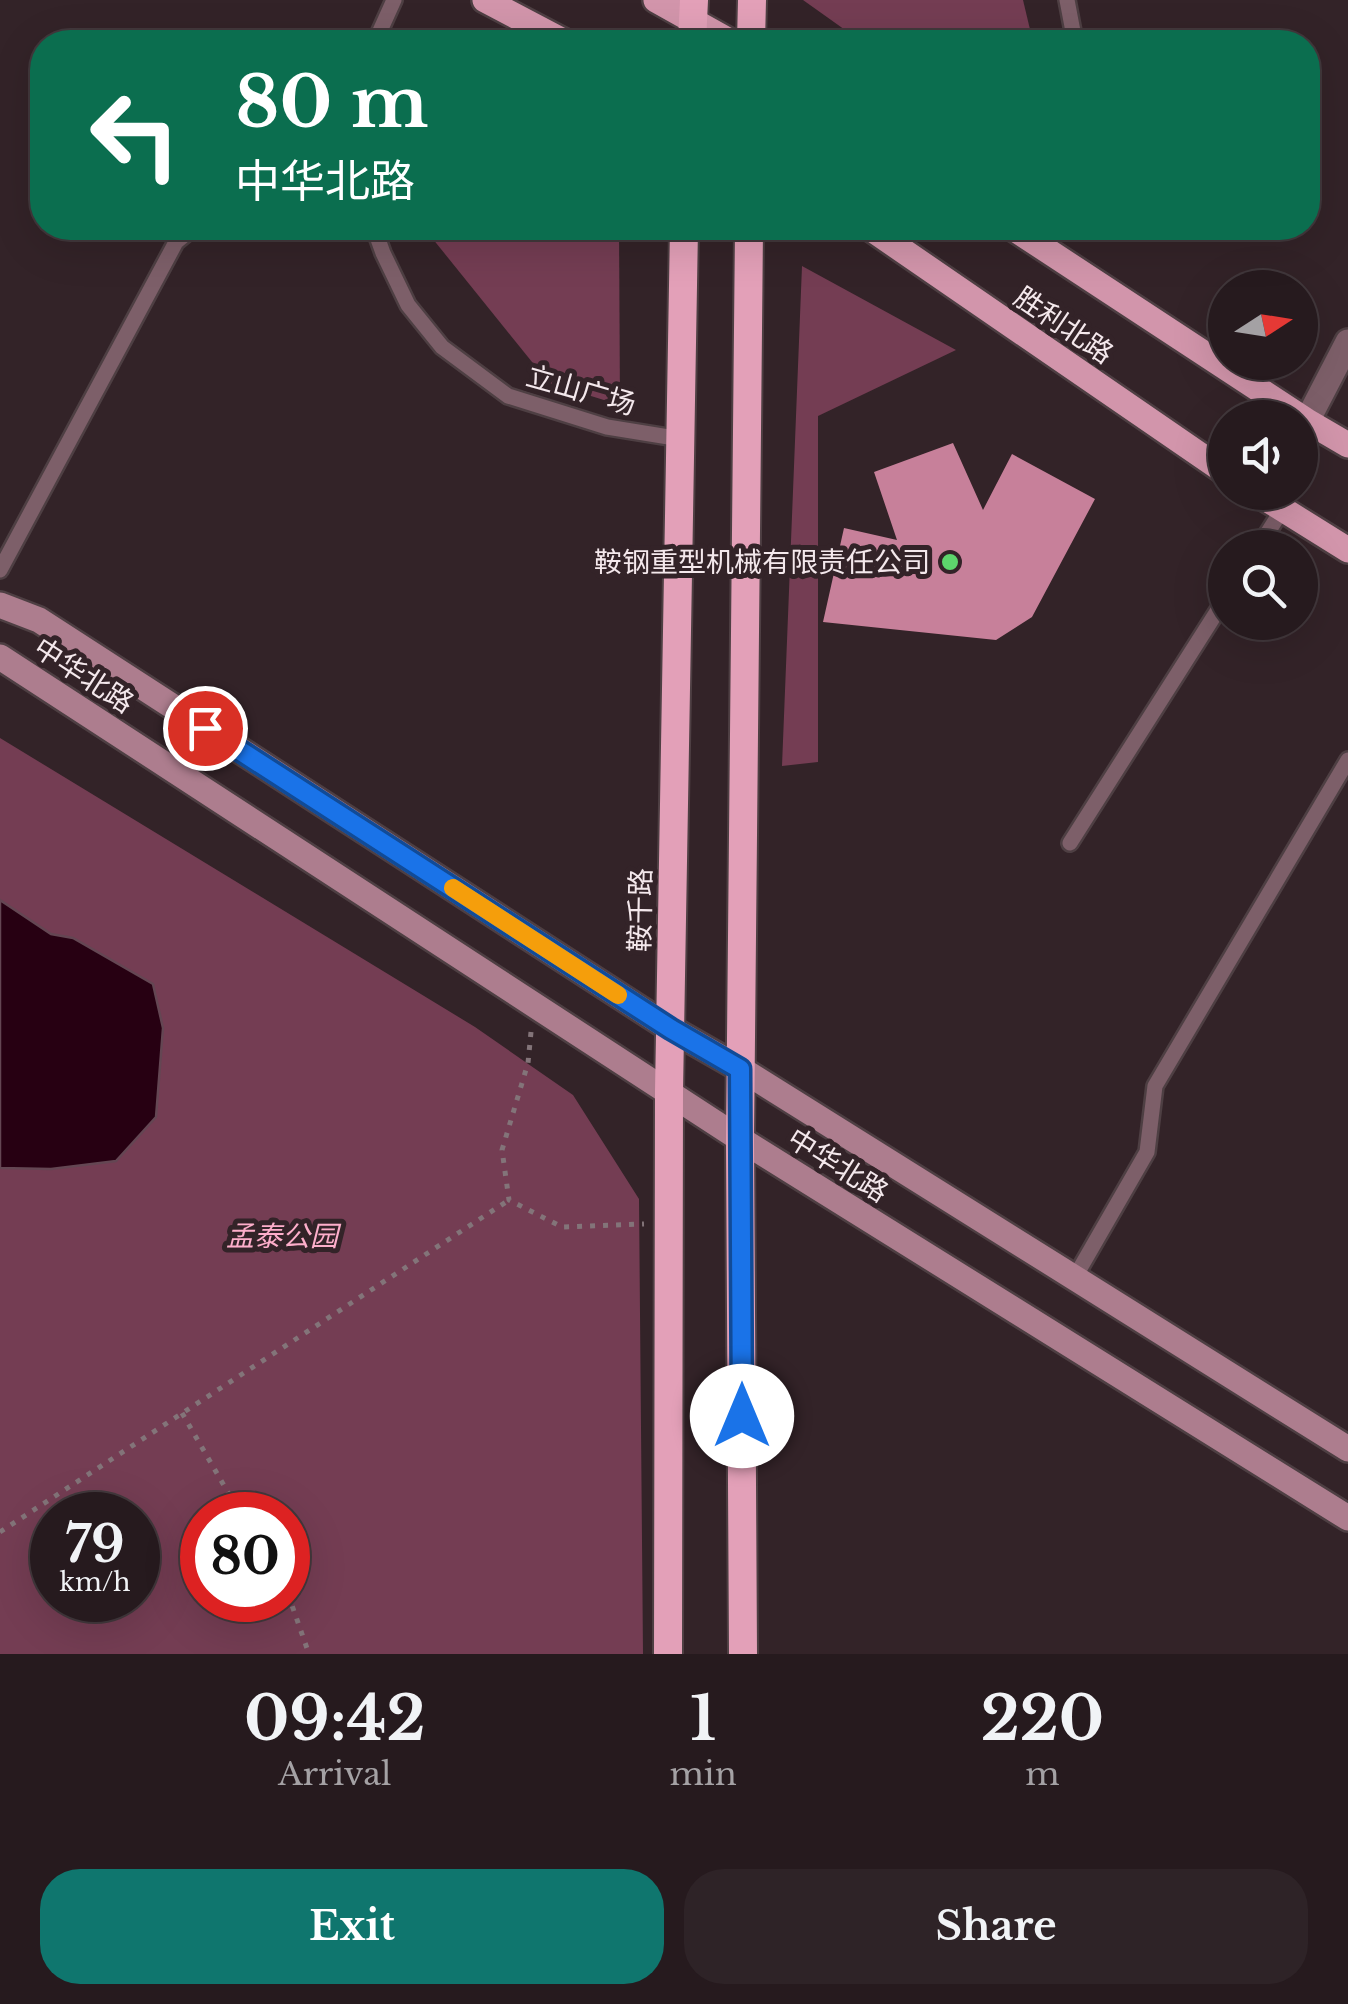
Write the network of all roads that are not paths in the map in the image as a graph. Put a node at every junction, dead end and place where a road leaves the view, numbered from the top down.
1 (394, 0) edge
2 (485, 0) edge
3 (656, 0) edge
4 (752, 0) edge
5 (1068, 0) edge
6 (693, 21) edge
7 (380, 30) edge
8 (541, 30) edge
9 (752, 30) edge
10 (1073, 30) edge
11 (178, 240) edge
12 (378, 240) edge
13 (684, 240) edge
14 (750, 240) edge
15 (887, 240) edge
16 (1046, 240) edge
17 (1348, 342) edge
18 (1277, 400) edge
19 (1318, 400) edge
20 (1318, 427) edge
21 (681, 438) junction
22 (1348, 445) edge
23 (1208, 460) edge
24 (1282, 510) joint
25 (1269, 530) edge
26 (1348, 550) edge
27 (0, 570) edge
28 (0, 606) edge
29 (1208, 626) edge
30 (0, 656) edge
31 (1348, 760) edge
32 (1070, 842) dead end
33 (671, 1029) junction
34 (740, 1069) junction
35 (668, 1092) junction
36 (740, 1139) junction
37 (1075, 1277) junction
38 (1348, 1449) edge
39 (1348, 1518) edge
40 (668, 1654) edge
41 (744, 1654) edge

1 - 7 lane
2 - 8 main road
3 - 6 main road
4 - 9 highway
5 - 10 lane
11 - 27 lane
12 - 21 lane, 立山广场
13 - 21 highway, 鞍千路
14 - 34 highway
15 - 23 main road, 胜利北路
16 - 18 main road, 胜利北路
17 - 19 street
20 - 22 main road, 胜利北路
21 - 33 highway, 鞍千路
24 - 25 lane
24 - 26 main road
28 - 33 main road, 中华北路
29 - 32 lane
30 - 35 main road, 中华北路
31 - 37 lane
33 - 34 main road, 中华北路
33 - 35 highway, 鞍千路
34 - 36 highway
34 - 37 main road, 中华北路
35 - 36 main road, 中华北路
35 - 40 highway, 鞍千路
36 - 39 main road, 中华北路
36 - 41 highway
37 - 38 main road, 中华北路

